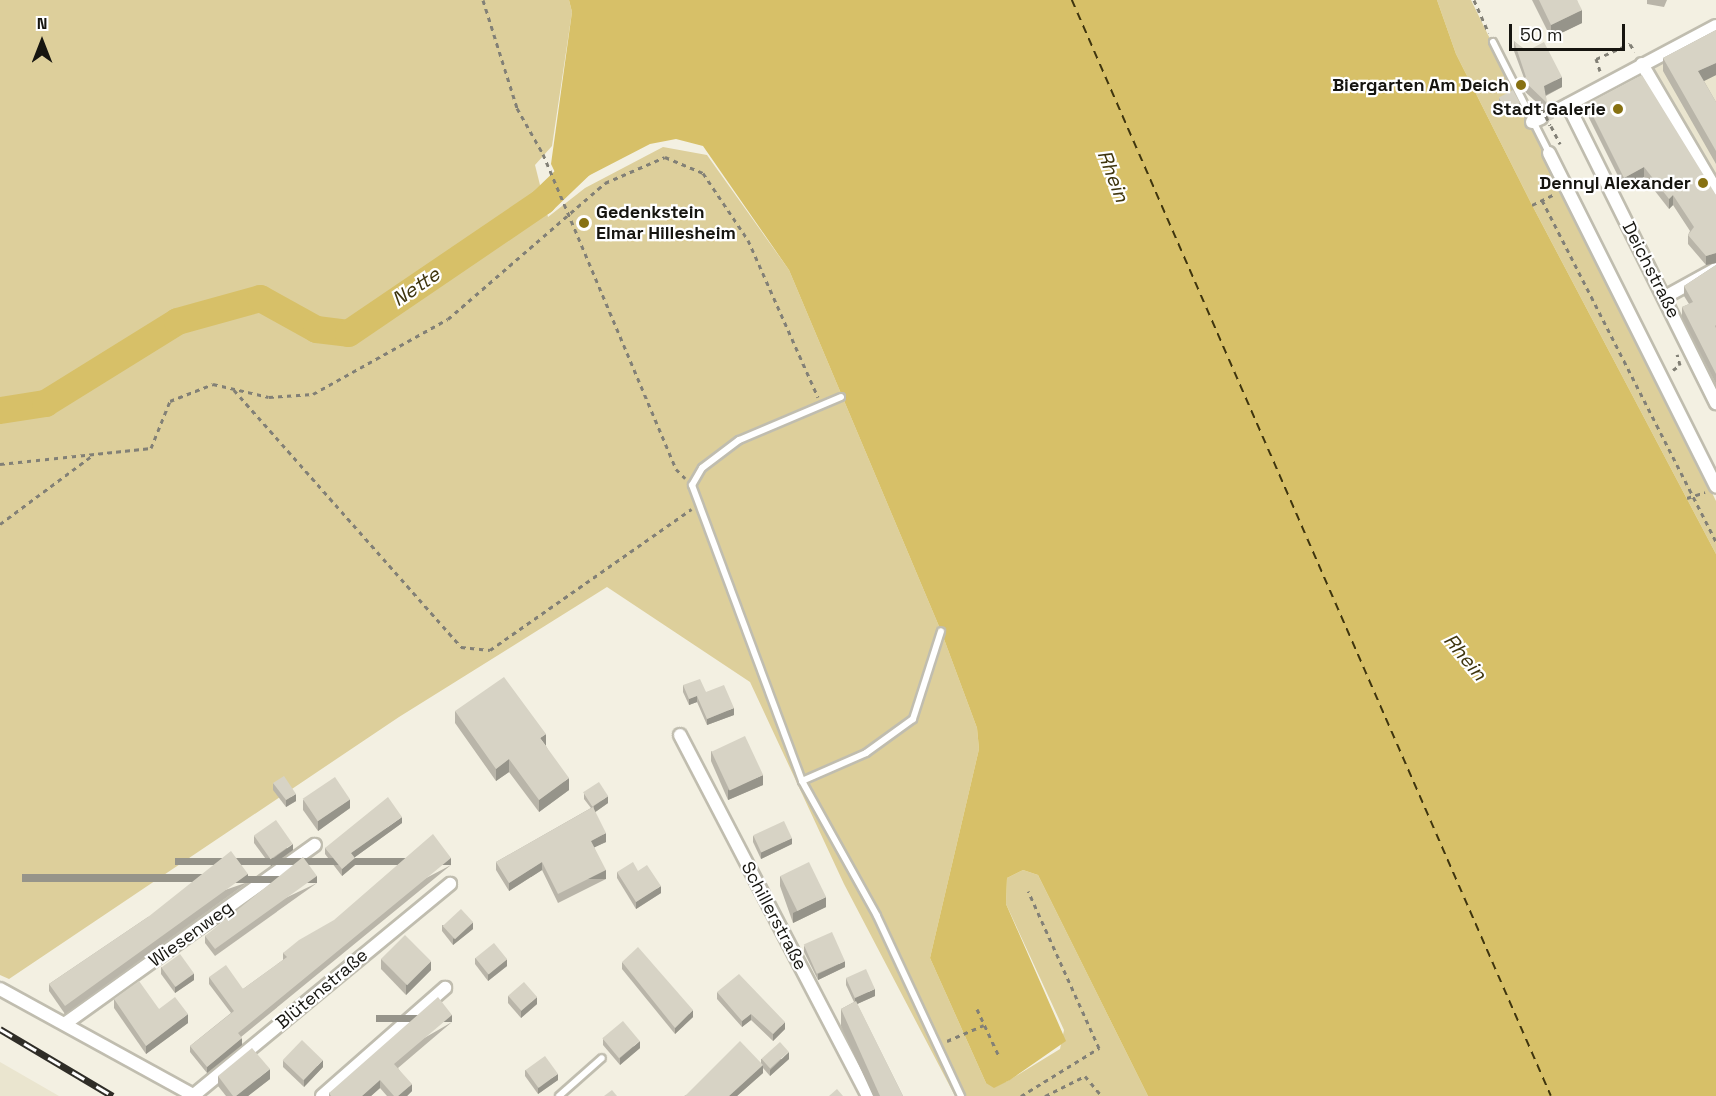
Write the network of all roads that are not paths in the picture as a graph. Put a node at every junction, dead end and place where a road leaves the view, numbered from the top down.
1 (1716, 26) edge
2 (1493, 42) road end
3 (1642, 64) junction
4 (1549, 153) joint
5 (1716, 190) edge
6 (1716, 269) edge
7 (1665, 297) junction
8 (841, 397) dead end
9 (1716, 403) edge
10 (1716, 488) edge
11 (941, 631) dead end
12 (680, 735) dead end
13 (802, 781) junction
14 (315, 845) dead end
15 (450, 884) dead end
16 (445, 988) dead end
17 (0, 989) edge
18 (66, 1023) junction
19 (602, 1058) dead end
20 (195, 1096) edge
21 (322, 1096) edge
22 (559, 1096) edge
23 (868, 1096) edge
24 (961, 1096) edge

1 - 3 street
2 - 4 lane
3 - 5 street
3 - 7 street, Deichstraße
4 - 10 street
6 - 7 street
7 - 9 street, Deichstraße
8 - 13 lane
11 - 13 lane
12 - 23 street, Schillerstraße
13 - 24 lane
14 - 18 street, Wiesenweg
15 - 20 street, Blütenstraße
16 - 21 street
17 - 18 street
18 - 20 street
19 - 22 lane

